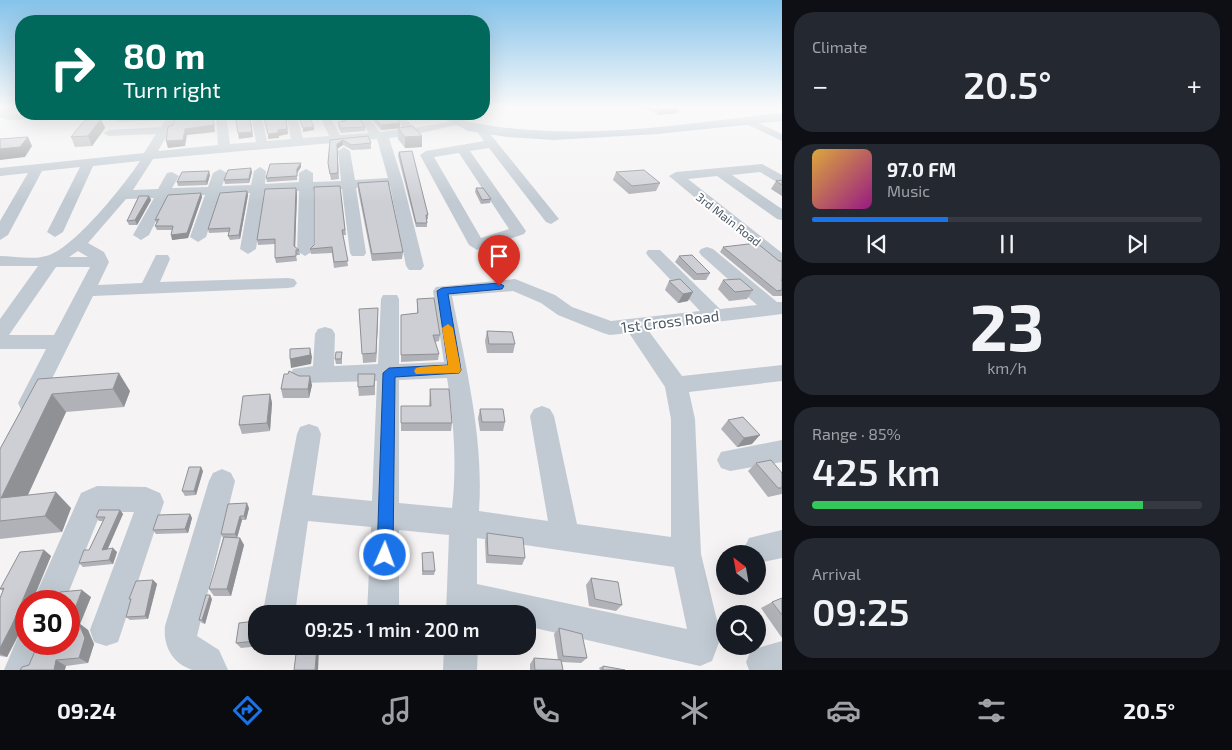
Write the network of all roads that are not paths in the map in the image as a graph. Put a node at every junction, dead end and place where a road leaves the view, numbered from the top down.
1 (105, 139) edge
2 (157, 139) edge
3 (223, 139) edge
4 (261, 139) edge
5 (333, 139) edge
6 (381, 139) edge
7 (487, 139) edge
8 (298, 142) joint
9 (490, 144) junction
10 (101, 145) dead end
11 (262, 145) junction
12 (224, 148) junction
13 (462, 149) junction
14 (344, 151) dead end
15 (148, 156) junction
16 (88, 163) junction
17 (37, 168) junction
18 (260, 171) dead end
19 (718, 171) junction
20 (0, 172) edge
21 (220, 173) dead end
22 (172, 176) dead end
23 (306, 178) junction
24 (782, 181) edge
25 (396, 182) junction
26 (349, 184) junction
27 (259, 187) junction
28 (215, 190) junction
29 (162, 193) junction
30 (122, 195) junction
31 (782, 216) edge
32 (551, 219) dead end
33 (56, 232) dead end
34 (0, 235) edge
35 (142, 235) dead end
36 (198, 237) dead end
37 (78, 244) junction
38 (248, 249) dead end
39 (305, 251) dead end
40 (707, 252) dead end
41 (654, 253) dead end
42 (358, 254) dead end
43 (162, 259) dead end
44 (0, 261) edge
45 (50, 261) junction
46 (782, 261) edge
47 (101, 262) junction
48 (415, 266) dead end
49 (288, 283) dead end
50 (148, 289) junction
51 (87, 291) junction
52 (390, 299) dead end
53 (777, 309) edge
54 (716, 316) junction
55 (637, 330) dead end
56 (0, 333) edge
57 (325, 334) dead end
58 (0, 342) edge
59 (60, 342) junction
60 (455, 370) junction
61 (389, 373) junction
62 (782, 373) edge
63 (323, 374) junction
64 (301, 375) edge
65 (676, 385) junction
66 (542, 416) dead end
67 (20, 418) edge
68 (309, 434) dead end
69 (782, 451) edge
70 (730, 460) dead end
71 (222, 481) dead end
72 (297, 507) junction
73 (386, 516) junction
74 (464, 523) junction
75 (565, 537) junction
76 (686, 554) junction
77 (54, 590) edge
78 (280, 605) edge
79 (383, 605) edge
80 (462, 605) edge
81 (536, 619) edge
82 (106, 630) dead end
83 (27, 655) edge
84 (461, 655) edge
85 (21, 670) edge
86 (211, 670) edge
87 (460, 670) edge

1 - 10 street
2 - 15 street
3 - 12 street
4 - 11 street
5 - 8 street
6 - 25 street
7 - 9 street
8 - 11 street
9 - 13 street
9 - 32 street
11 - 12 street
12 - 15 street
13 - 13 street
14 - 26 street
15 - 16 street
15 - 30 street
16 - 17 street
16 - 33 street
17 - 20 street
17 - 34 street
18 - 27 street
19 - 24 street
19 - 31 street
19 - 46 street, 3rd Main Road
21 - 28 street
22 - 29 street
23 - 26 street
23 - 27 street
23 - 39 street
25 - 26 street
25 - 48 street
26 - 42 street
27 - 28 street
27 - 38 street
28 - 29 street
28 - 36 street
29 - 30 street
29 - 35 street
30 - 37 street
37 - 45 street
37 - 47 street
40 - 53 street
41 - 54 street
43 - 50 street
44 - 45 street
45 - 47 street
45 - 56 street
47 - 51 street
49 - 50 street
50 - 51 street
51 - 59 street
52 - 61 street
53 - 54 street, 1st Cross Road
54 - 60 street, 1st Cross Road
55 - 65 street
57 - 63 street
58 - 59 street
59 - 67 street
60 - 61 street
60 - 74 street, 1st Cross Road
61 - 63 street
61 - 73 street
62 - 65 street
63 - 64 street
65 - 76 street
66 - 75 street
68 - 72 street
69 - 70 street
71 - 86 street
72 - 73 street
72 - 78 street
73 - 74 street
73 - 79 street
74 - 75 street
74 - 80 street, 1st Cross Road
75 - 76 street
76 - 81 street
77 - 82 street
83 - 85 street
84 - 87 street

